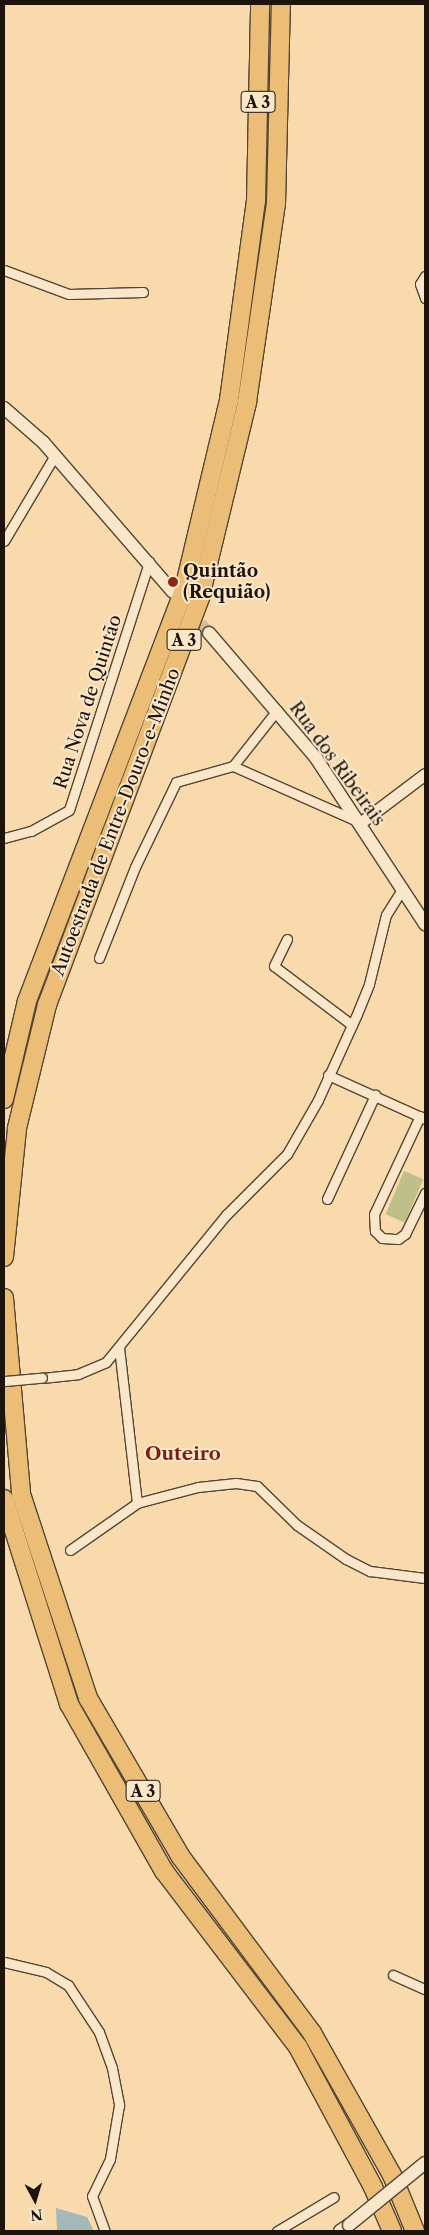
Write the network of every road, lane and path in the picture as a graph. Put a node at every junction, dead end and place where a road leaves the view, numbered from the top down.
1 (260, 4) edge
2 (281, 4) edge
3 (4, 270) edge
4 (425, 276) edge
5 (143, 292) dead end
6 (425, 298) edge
7 (4, 408) edge
8 (55, 455) junction
9 (4, 541) edge
10 (149, 562) junction
11 (173, 592) dead end
12 (209, 633) tunnel mouth
13 (277, 710) junction
14 (234, 766) junction
15 (425, 774) edge
16 (360, 823) junction
17 (4, 838) edge
18 (403, 888) junction
19 (425, 924) edge
20 (287, 939) dead end
21 (99, 958) dead end
22 (352, 1024) junction
23 (328, 1075) junction
24 (375, 1095) junction
25 (4, 1099) edge
26 (422, 1118) edge
27 (425, 1193) edge
28 (327, 1199) dead end
29 (4, 1257) edge
30 (4, 1298) edge
31 (118, 1348) junction
32 (4, 1381) edge
33 (4, 1499) edge
34 (137, 1503) junction
35 (70, 1550) dead end
36 (425, 1578) edge
37 (4, 1962) edge
38 (393, 1975) dead end
39 (425, 1989) edge
40 (425, 2163) edge
41 (334, 2197) dead end
42 (344, 2228) edge
43 (105, 2231) edge
44 (278, 2231) edge
45 (392, 2231) edge
46 (415, 2231) edge

1 - 25 highway, Autoestrada de Entre-Douro-e-Minho / A 3
2 - 29 highway, Autoestrada de Entre-Douro-e-Minho / A 3
3 - 5 street
4 - 6 street
7 - 8 main road
8 - 9 street
8 - 10 main road
10 - 11 main road
10 - 17 street, Rua Nova de Quintão
12 - 13 main road, Rua dos Ribeirais
13 - 14 street
13 - 16 main road, Rua dos Ribeirais
14 - 16 street
14 - 21 street
15 - 16 street
16 - 18 main road, Rua dos Ribeirais
18 - 19 main road, Rua dos Ribeirais
18 - 22 street
20 - 22 street
22 - 23 street
23 - 24 street
23 - 31 street
24 - 26 street
24 - 28 street
26 - 27 street
30 - 46 highway, A 3
31 - 32 street, bridge
31 - 34 street
33 - 45 highway, A 3
34 - 35 street
34 - 36 street
37 - 43 street
38 - 39 street
40 - 42 main road, bridge
41 - 44 street

